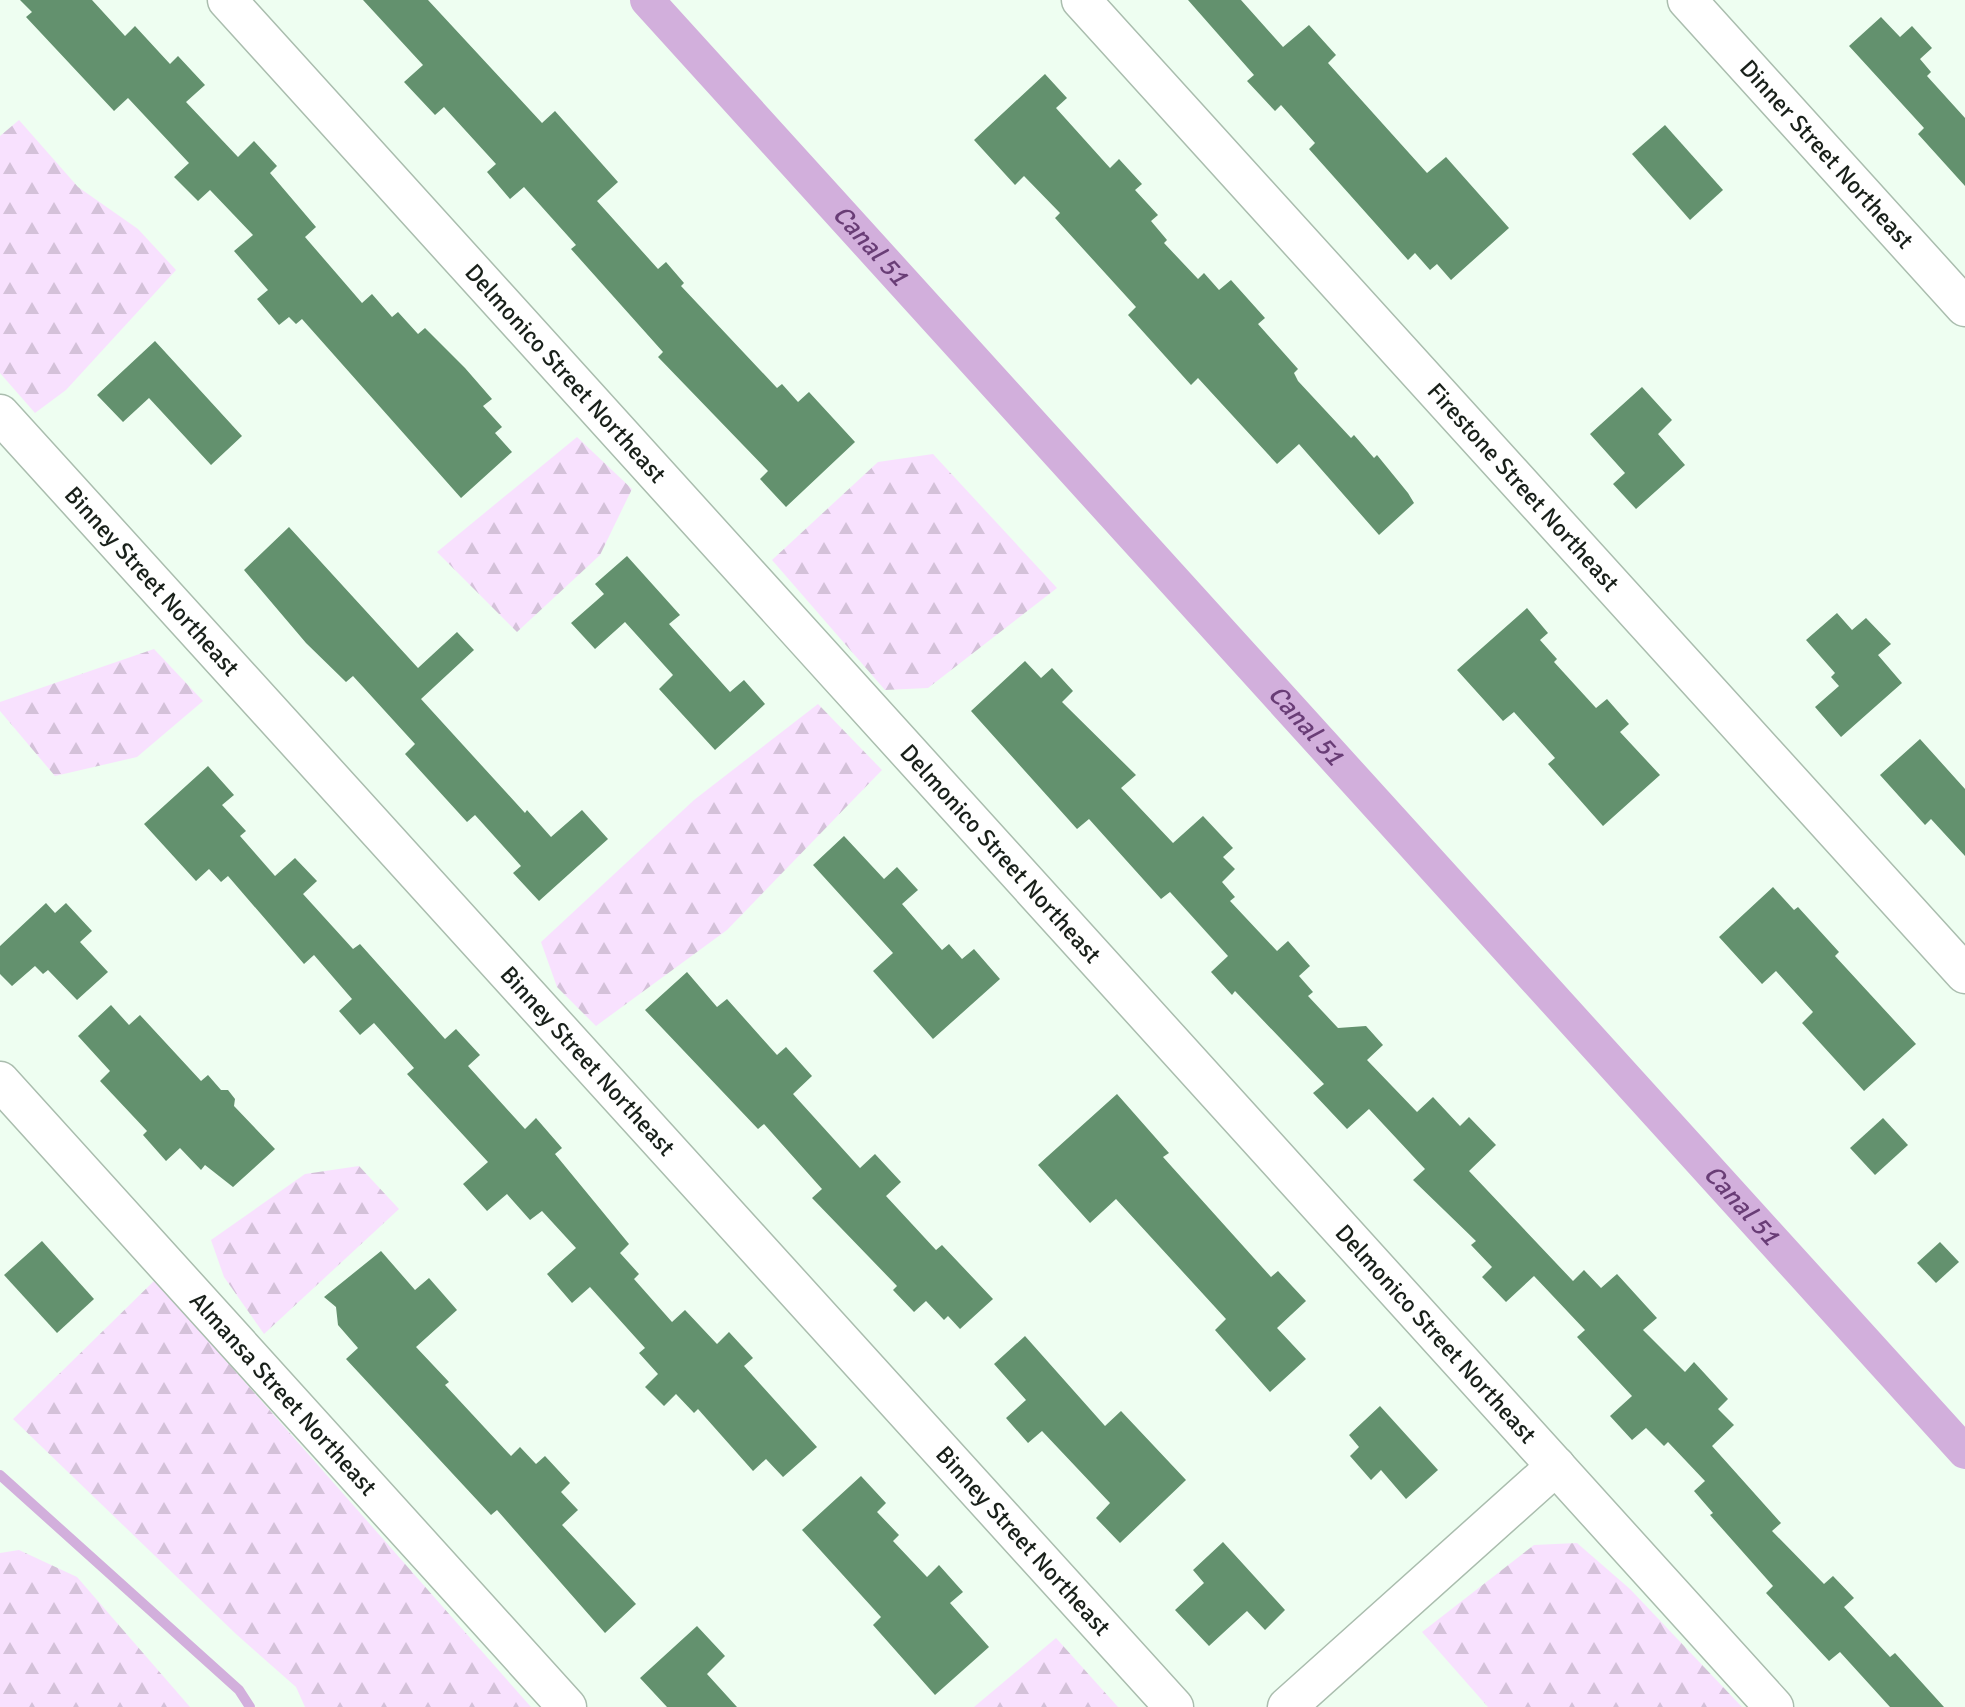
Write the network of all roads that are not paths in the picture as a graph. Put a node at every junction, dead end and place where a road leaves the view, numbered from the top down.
1 (227, 0) edge
2 (1081, 0) edge
3 (1687, 0) edge
4 (1965, 307) edge
5 (0, 414) edge
6 (1965, 974) edge
7 (0, 1081) edge
8 (1556, 1466) junction
9 (567, 1707) edge
10 (1174, 1707) edge
11 (1287, 1707) edge
12 (1774, 1707) edge

1 - 8 street, Delmonico Street Northeast
2 - 6 street, Firestone Street Northeast
3 - 4 street, Dinner Street Northeast
5 - 10 street, Binney Street Northeast
7 - 9 street, Almansa Street Northeast
8 - 11 street
8 - 12 street, Delmonico Street Northeast

